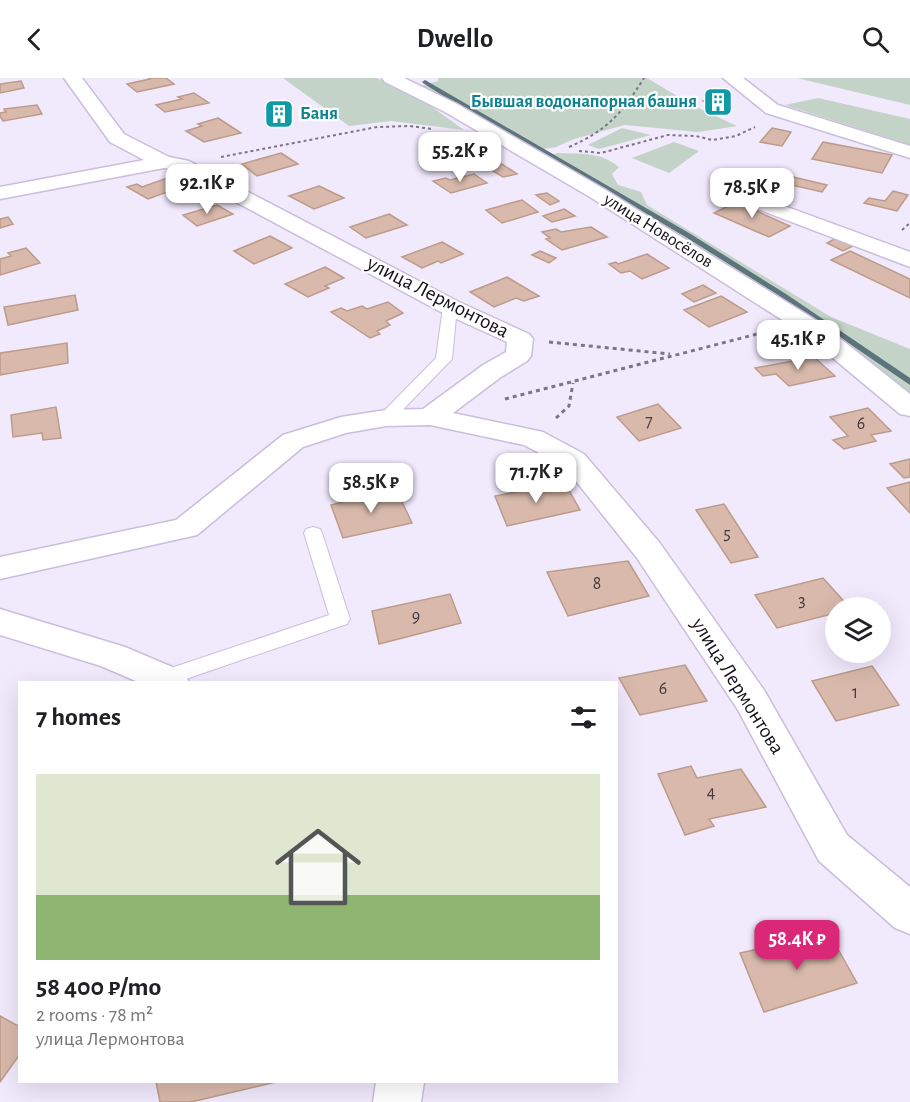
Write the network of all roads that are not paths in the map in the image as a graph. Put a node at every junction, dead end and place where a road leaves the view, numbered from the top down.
1 (73, 78) edge
2 (391, 78) edge
3 (732, 78) edge
4 (106, 149) junction
5 (910, 152) edge
6 (173, 163) junction
7 (39, 186) junction
8 (0, 193) edge
9 (746, 198) dead end
10 (910, 260) edge
11 (450, 307) junction
12 (910, 408) edge
13 (430, 417) junction
14 (386, 418) junction
15 (313, 533) dead end
16 (0, 568) edge
17 (0, 622) edge
18 (167, 681) edge
19 (910, 914) edge
20 (400, 1083) edge
21 (397, 1102) edge

1 - 4 street, улица Лермонтова
2 - 12 street, улица Новосёлов
3 - 5 street
4 - 6 street, улица Лермонтова
4 - 7 street
6 - 7 street
6 - 11 street, улица Лермонтова
7 - 8 street
9 - 10 street
11 - 13 street, улица Лермонтова
11 - 14 lane
13 - 14 street
13 - 19 street, улица Лермонтова
14 - 16 street
15 - 18 lane
17 - 18 street
20 - 21 street

